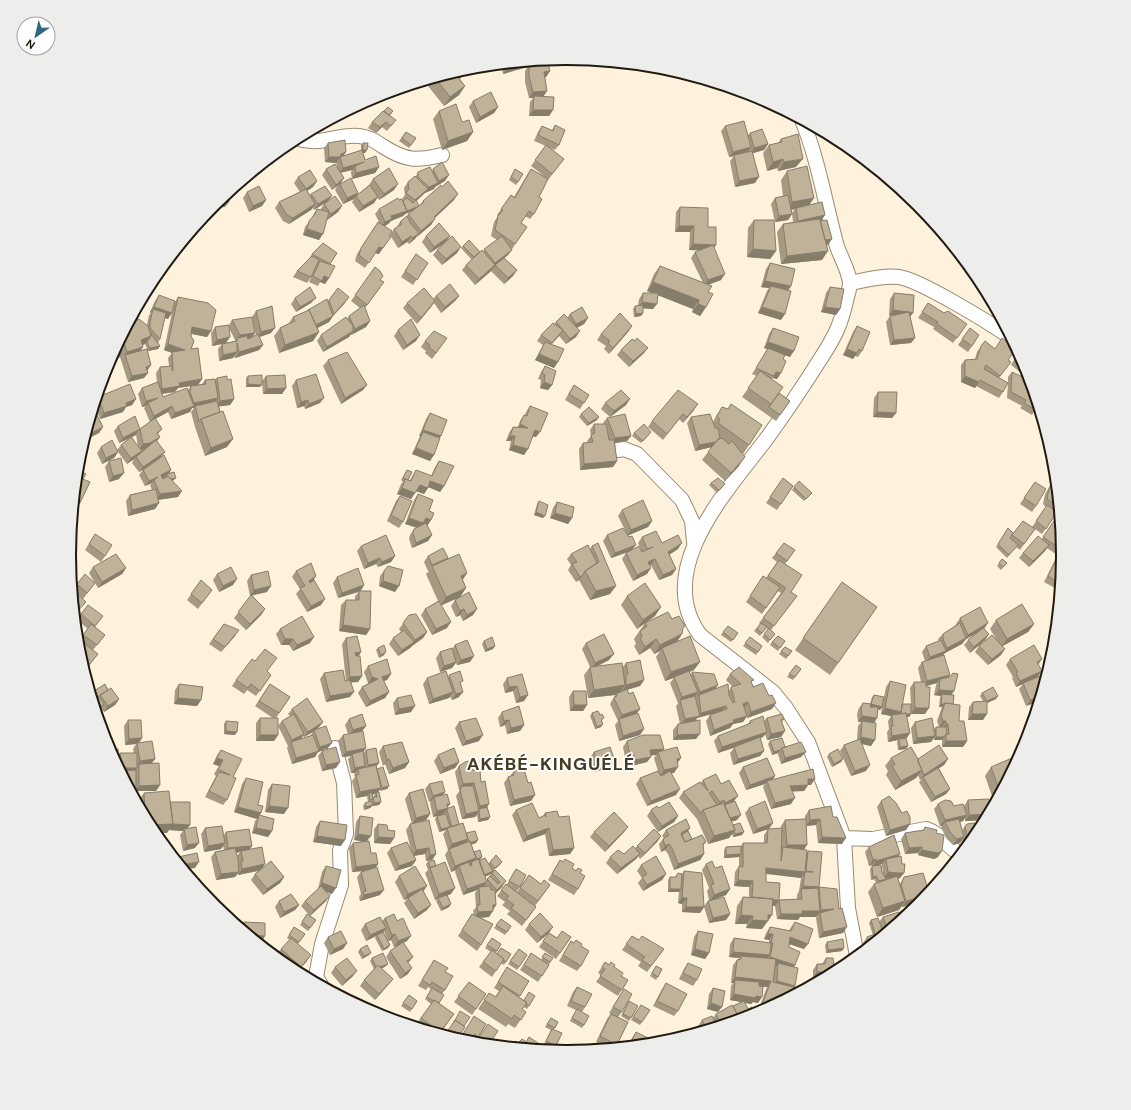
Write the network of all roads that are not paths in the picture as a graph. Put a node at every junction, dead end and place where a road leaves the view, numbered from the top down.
1 (805, 128) edge
2 (304, 141) edge
3 (442, 155) dead end
4 (850, 283) junction
5 (1002, 332) edge
6 (618, 450) dead end
7 (694, 542) junction
8 (335, 748) edge
9 (844, 838) junction
10 (955, 851) edge
11 (856, 950) edge
12 (316, 977) edge

1 - 4 street
2 - 3 street
4 - 5 street
4 - 7 street
6 - 7 street
7 - 9 street
8 - 12 street
9 - 10 street
9 - 11 street

